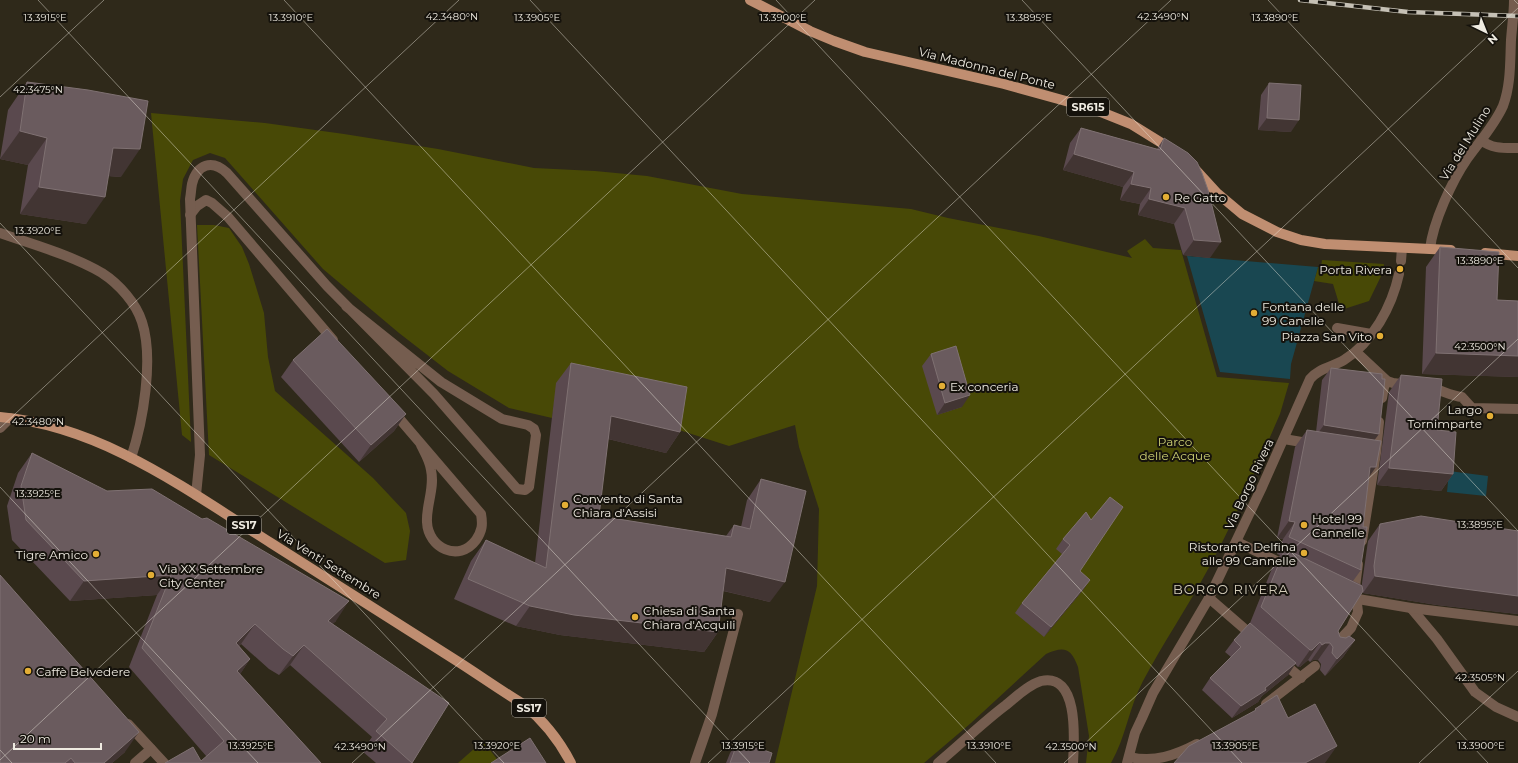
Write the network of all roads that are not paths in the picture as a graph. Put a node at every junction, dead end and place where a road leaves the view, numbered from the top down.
1 (750, 0) edge
2 (1514, 0) edge
3 (1481, 140) junction
4 (1518, 148) edge
5 (190, 215) junction
6 (0, 233) edge
7 (1402, 248) junction
8 (1430, 249) junction
9 (1458, 251) edge
10 (1473, 252) edge
11 (1518, 256) edge
12 (1401, 261) dead end
13 (1400, 274) dead end
14 (346, 306) junction
15 (1337, 328) dead end
16 (1371, 334) junction
17 (340, 349) edge
18 (1356, 352) junction
19 (1387, 381) junction
20 (386, 403) edge
21 (1518, 409) edge
22 (5, 417) edge
23 (0, 428) edge
24 (1284, 440) junction
25 (421, 445) junction
26 (1322, 445) edge
27 (132, 458) junction
28 (196, 495) junction
29 (1237, 542) junction
30 (1298, 571) edge
31 (1345, 594) edge
32 (1209, 598) junction
33 (1358, 599) junction
34 (1411, 608) junction
35 (738, 614) dead end
36 (1518, 621) edge
37 (1261, 643) edge
38 (1332, 648) edge
39 (1272, 653) edge
40 (1315, 666) edge
41 (1301, 678) junction
42 (1260, 709) edge
43 (119, 714) edge
44 (1518, 717) edge
45 (1208, 738) edge
46 (151, 749) junction
47 (1129, 760) edge
48 (135, 763) edge
49 (164, 763) edge
50 (571, 763) edge
51 (696, 763) edge
52 (938, 763) edge
53 (1073, 763) edge

1 - 7 main road, Via Madonna del Ponte / SR615
2 - 3 street, Via del Mulino
3 - 4 street
3 - 8 street, Via del Mulino
5 - 14 street
5 - 17 street
5 - 28 street
6 - 27 street
7 - 8 main road, SR615
7 - 12 street
8 - 9 main road, SR615
10 - 11 main road
13 - 16 street
14 - 14 street
15 - 16 street
16 - 18 street
18 - 19 street
18 - 24 street, Via Borgo Rivera
19 - 21 street
19 - 33 street
20 - 25 street
22 - 23 street
22 - 27 main road, Via Venti Settembre / SS17
24 - 26 street
24 - 29 street, Via Borgo Rivera
25 - 25 street
27 - 28 main road, Via Venti Settembre / SS17
28 - 50 main road, Via Venti Settembre / SS17
29 - 30 street
29 - 32 street, Via Borgo Rivera
31 - 33 street
32 - 37 street
32 - 47 street, Via Borgo Rivera
33 - 34 street
33 - 38 street
34 - 36 street
34 - 44 street
35 - 51 street
39 - 41 street
40 - 41 street
41 - 42 street
43 - 46 street
45 - 47 street
46 - 48 street
46 - 49 street
52 - 53 street

